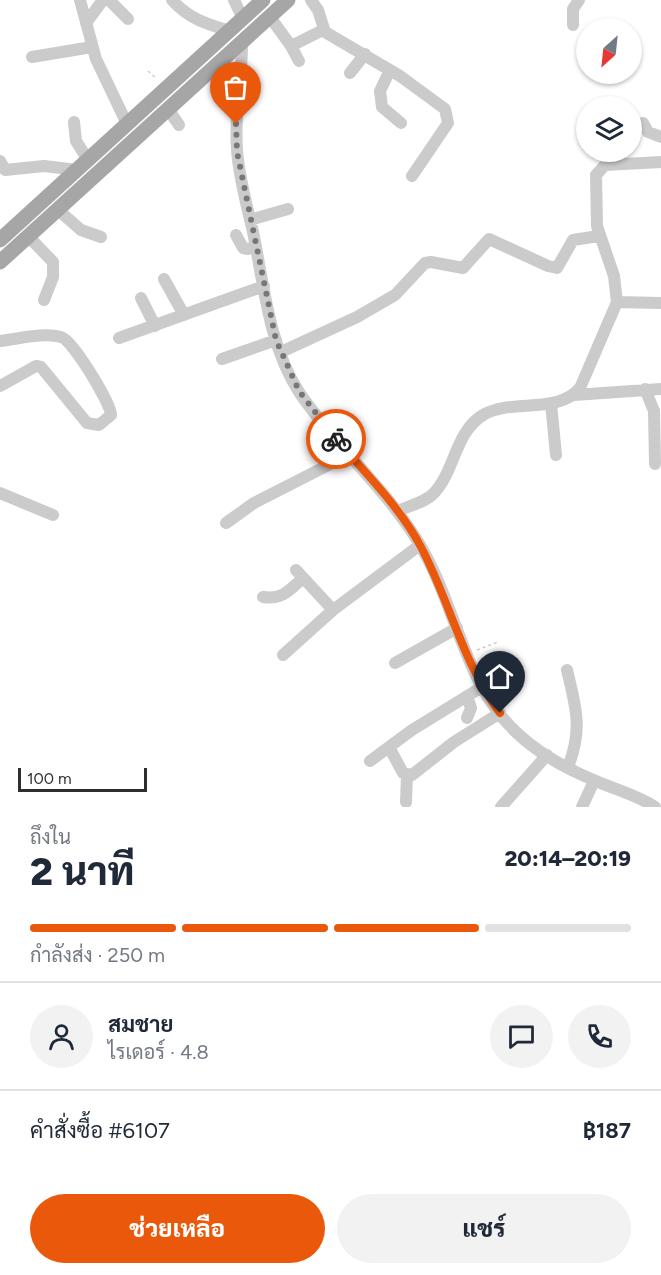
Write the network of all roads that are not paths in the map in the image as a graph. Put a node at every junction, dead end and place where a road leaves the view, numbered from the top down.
1 (80, 0) edge
2 (103, 0) edge
3 (109, 0) edge
4 (172, 0) edge
5 (234, 0) edge
6 (263, 0) edge
7 (288, 0) edge
8 (311, 0) edge
9 (579, 0) edge
10 (270, 17) junction
11 (128, 19) dead end
12 (243, 19) junction
13 (86, 23) junction
14 (573, 25) dead end
15 (323, 30) junction
16 (230, 31) junction
17 (242, 44) junction
18 (291, 46) junction
19 (92, 47) junction
20 (365, 54) junction
21 (32, 57) dead end
22 (299, 61) dead end
23 (390, 70) junction
24 (350, 73) dead end
25 (168, 109) junction
26 (74, 122) dead end
27 (401, 123) dead end
28 (643, 123) dead end
29 (127, 124) junction
30 (179, 125) dead end
31 (661, 137) edge
32 (661, 162) edge
33 (83, 165) junction
34 (2, 168) edge
35 (412, 176) dead end
36 (57, 209) junction
37 (288, 209) dead end
38 (250, 220) junction
39 (236, 235) dead end
40 (28, 236) junction
41 (599, 236) junction
42 (101, 237) dead end
43 (0, 240) edge
44 (256, 246) junction
45 (0, 262) edge
46 (164, 279) dead end
47 (264, 286) junction
48 (141, 298) dead end
49 (44, 300) dead end
50 (617, 302) junction
51 (661, 303) edge
52 (184, 315) junction
53 (155, 326) junction
54 (119, 338) dead end
55 (0, 341) edge
56 (278, 346) junction
57 (222, 359) dead end
58 (0, 386) edge
59 (645, 389) junction
60 (661, 389) edge
61 (574, 394) junction
62 (551, 403) junction
63 (350, 454) junction
64 (556, 455) dead end
65 (655, 464) dead end
66 (0, 493) edge
67 (397, 512) junction
68 (53, 514) dead end
69 (226, 523) dead end
70 (420, 545) junction
71 (263, 597) dead end
72 (333, 610) junction
73 (457, 628) junction
74 (283, 655) dead end
75 (395, 663) dead end
76 (567, 670) dead end
77 (482, 687) junction
78 (467, 696) junction
79 (500, 713) junction
80 (467, 718) dead end
81 (389, 747) junction
82 (547, 755) junction
83 (370, 761) dead end
84 (568, 767) junction
85 (407, 775) junction
86 (594, 781) junction
87 (405, 802) dead end
88 (508, 805) edge
89 (582, 807) edge
90 (655, 807) edge

1 - 13 street
2 - 13 street
3 - 11 street
4 - 16 street
5 - 12 street
6 - 12 main road
7 - 10 main road
8 - 15 street
9 - 14 street
10 - 17 main road
10 - 18 street
12 - 16 main road
13 - 19 street
15 - 18 street
15 - 20 street
16 - 29 main road
17 - 25 main road
17 - 38 street
18 - 22 street
19 - 21 street
19 - 29 street
20 - 23 street
20 - 24 street
23 - 27 street
23 - 35 street
25 - 30 street
25 - 36 main road
26 - 33 street
28 - 31 street
29 - 33 main road
32 - 41 street
33 - 34 street
33 - 43 main road
36 - 40 main road
36 - 42 street
37 - 38 street
38 - 44 street
39 - 44 street
40 - 45 main road
40 - 49 street
41 - 50 street
41 - 56 street
44 - 47 street
46 - 52 street
47 - 52 street
47 - 56 street
48 - 53 street
50 - 51 street
50 - 61 street
52 - 53 street
53 - 54 street
55 - 58 street
56 - 57 street
56 - 63 street
59 - 60 street
59 - 61 street
59 - 65 street
61 - 62 street
62 - 64 street
62 - 67 street
63 - 67 street
63 - 69 street
66 - 68 street
67 - 70 street
70 - 72 street
70 - 73 street
71 - 72 street
72 - 74 street
73 - 75 street
73 - 77 street
76 - 84 street
77 - 78 street
77 - 79 street
78 - 80 street
78 - 81 street
79 - 82 street
79 - 85 street
81 - 83 street
81 - 85 street
82 - 84 street
82 - 88 street
84 - 86 street
85 - 87 street
86 - 89 street
86 - 90 street

